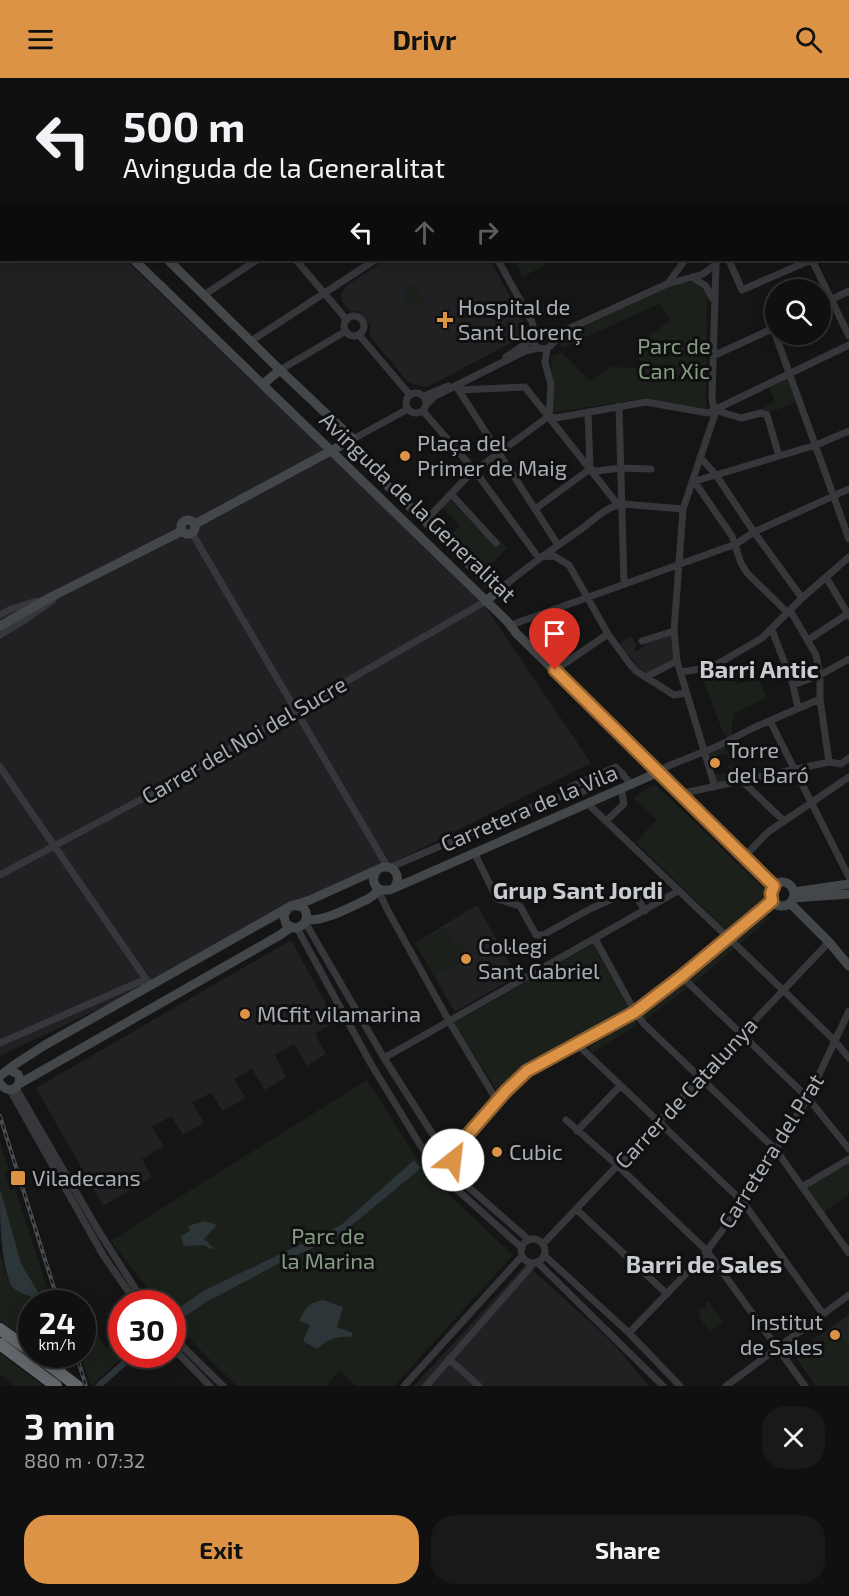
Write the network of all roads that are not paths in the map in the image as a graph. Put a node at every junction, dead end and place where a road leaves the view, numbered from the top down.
1 (135, 261) edge
2 (169, 261) edge
3 (255, 261) edge
4 (297, 261) edge
5 (374, 261) edge
6 (499, 261) edge
7 (684, 261) edge
8 (685, 261) edge
9 (729, 261) edge
10 (810, 261) edge
11 (812, 261) edge
12 (717, 262) edge
13 (690, 277) junction
14 (667, 284) junction
15 (849, 291) edge
16 (324, 294) junction
17 (204, 295) junction
18 (832, 300) junction
19 (714, 309) junction
20 (347, 320) junction
21 (566, 330) junction
22 (346, 332) junction
23 (765, 332) edge
24 (540, 334) junction
25 (359, 335) junction
26 (849, 336) edge
27 (251, 341) junction
28 (780, 345) edge
29 (849, 345) edge
30 (549, 346) junction
31 (538, 348) junction
32 (713, 356) junction
33 (280, 370) junction
34 (789, 373) junction
35 (263, 384) junction
36 (458, 388) junction
37 (410, 395) junction
38 (424, 396) junction
39 (619, 406) junction
40 (424, 408) junction
41 (408, 409) junction
42 (718, 411) junction
43 (588, 412) junction
44 (549, 416) junction
45 (849, 431) edge
46 (350, 441) junction
47 (816, 445) junction
48 (331, 450) junction
49 (499, 454) junction
50 (779, 456) junction
51 (700, 457) junction
52 (620, 468) junction
53 (590, 469) junction
54 (651, 469) dead end
55 (476, 471) junction
56 (716, 475) junction
57 (692, 482) junction
58 (849, 489) edge
59 (451, 494) junction
60 (834, 496) junction
61 (623, 504) junction
62 (535, 509) junction
63 (683, 509) junction
64 (425, 521) junction
65 (190, 529) junction
66 (754, 532) junction
67 (849, 539) edge
68 (496, 543) dead end
69 (736, 544) junction
70 (558, 545) junction
71 (538, 557) junction
72 (849, 557) edge
73 (678, 565) junction
74 (826, 577) junction
75 (624, 584) junction
76 (63, 592) junction
77 (496, 592) junction
78 (51, 597) junction
79 (586, 597) junction
80 (802, 598) junction
81 (486, 601) junction
82 (789, 611) junction
83 (849, 614) edge
84 (0, 615) edge
85 (511, 625) junction
86 (0, 626) edge
87 (772, 630) junction
88 (674, 631) junction
89 (608, 634) junction
90 (0, 635) edge
91 (808, 640) junction
92 (642, 641) dead end
93 (849, 659) edge
94 (677, 661) junction
95 (555, 670) junction
96 (681, 672) junction
97 (820, 675) junction
98 (646, 677) junction
99 (793, 686) junction
100 (686, 693) junction
101 (820, 699) junction
102 (798, 708) junction
103 (297, 710) junction
104 (770, 721) junction
105 (705, 752) junction
106 (849, 758) edge
107 (829, 762) junction
108 (841, 764) junction
109 (0, 766) edge
110 (795, 771) junction
111 (659, 772) junction
112 (623, 774) junction
113 (849, 777) edge
114 (742, 781) junction
115 (632, 784) junction
116 (715, 787) junction
117 (621, 789) junction
118 (680, 794) junction
119 (567, 795) junction
120 (811, 802) junction
121 (587, 803) junction
122 (606, 821) junction
123 (784, 821) junction
124 (54, 845) junction
125 (474, 852) junction
126 (745, 856) junction
127 (377, 870) junction
128 (392, 870) junction
129 (0, 875) edge
130 (849, 877) edge
131 (413, 878) junction
132 (849, 884) edge
133 (774, 886) junction
134 (395, 887) junction
135 (379, 889) junction
136 (678, 891) junction
137 (849, 894) edge
138 (792, 897) junction
139 (772, 901) junction
140 (290, 907) junction
141 (645, 911) junction
142 (300, 924) junction
143 (727, 937) junction
144 (595, 939) junction
145 (830, 942) junction
146 (134, 963) junction
147 (849, 966) edge
148 (184, 967) junction
149 (682, 976) junction
150 (152, 982) junction
151 (194, 984) junction
152 (139, 987) junction
153 (783, 990) junction
154 (126, 1000) junction
155 (849, 1011) edge
156 (635, 1012) junction
157 (136, 1017) junction
158 (449, 1021) junction
159 (742, 1034) junction
160 (835, 1041) junction
161 (0, 1043) edge
162 (577, 1044) junction
163 (384, 1058) junction
164 (849, 1058) edge
165 (2, 1075) edge
166 (701, 1078) junction
167 (620, 1086) junction
168 (8, 1087) edge
169 (808, 1098) junction
170 (497, 1101) junction
171 (566, 1120) dead end
172 (658, 1123) junction
173 (577, 1131) junction
174 (442, 1149) junction
175 (849, 1149) edge
176 (776, 1150) junction
177 (451, 1154) junction
178 (849, 1159) edge
179 (430, 1161) junction
180 (618, 1166) junction
181 (449, 1170) junction
182 (438, 1172) junction
183 (802, 1187) junction
184 (743, 1202) junction
185 (576, 1209) junction
186 (529, 1240) junction
187 (543, 1244) junction
188 (707, 1251) junction
189 (522, 1252) junction
190 (849, 1253) edge
191 (544, 1256) junction
192 (536, 1263) junction
193 (127, 1290) edge
194 (136, 1290) edge
195 (667, 1294) junction
196 (849, 1295) edge
197 (823, 1314) junction
198 (0, 1329) edge
199 (629, 1332) junction
200 (0, 1344) edge
201 (18, 1344) edge
202 (777, 1348) junction
203 (186, 1350) edge
204 (18, 1352) edge
205 (449, 1359) junction
206 (186, 1361) edge
207 (42, 1368) edge
208 (49, 1368) edge
209 (56, 1386) edge
210 (77, 1386) edge
211 (210, 1386) edge
212 (223, 1386) edge
213 (404, 1386) edge
214 (426, 1386) edge
215 (479, 1386) edge
216 (663, 1386) edge
217 (680, 1386) edge
218 (726, 1386) edge
219 (805, 1386) edge

1 - 35 street, Avinguda de la Generalitat
2 - 17 street
3 - 17 street
4 - 16 street
5 - 16 street
6 - 24 street
7 - 14 street
8 - 13 street
9 - 10 street
11 - 18 street
12 - 13 street
12 - 19 street
13 - 14 street
13 - 19 street
14 - 21 street
15 - 18 street
16 - 20 street
16 - 27 street
17 - 27 street
18 - 26 street
19 - 32 street
20 - 22 street
20 - 25 street
21 - 24 street
21 - 30 street
22 - 25 street
22 - 33 street
23 - 32 street
24 - 30 street
24 - 31 street
24 - 38 street
25 - 37 street
27 - 33 street
28 - 34 street
29 - 34 street
30 - 31 street
30 - 44 street
31 - 36 street
32 - 42 street
33 - 35 street
33 - 46 street
34 - 42 street
34 - 47 street
35 - 48 street, Avinguda de la Generalitat
36 - 40 street
36 - 44 street
36 - 49 street
37 - 38 street
37 - 41 street
38 - 40 street
39 - 42 street
39 - 43 street
39 - 52 street
40 - 41 street
40 - 55 street
41 - 46 street
42 - 50 street
42 - 51 street
43 - 44 street
43 - 53 street
44 - 49 street
44 - 53 street
45 - 47 street
46 - 48 street
46 - 64 street
47 - 50 street
47 - 60 street
48 - 65 street
48 - 81 street, Avinguda de la Generalitat
49 - 55 street
49 - 62 street
50 - 56 street
51 - 56 street
51 - 57 street
52 - 53 street
52 - 54 street
52 - 61 street
53 - 61 street
53 - 62 street
55 - 59 street
55 - 71 street
56 - 57 street
56 - 66 street
57 - 63 street
57 - 69 street
58 - 60 street
59 - 64 street
59 - 68 street
60 - 66 street
60 - 67 street
61 - 63 street
61 - 70 street
61 - 75 street
62 - 70 street
63 - 73 street
64 - 77 street
65 - 76 street
65 - 103 street
66 - 69 street
66 - 80 street
69 - 73 street
69 - 82 street
70 - 71 street
71 - 77 street
71 - 79 street
72 - 74 street
73 - 75 street
73 - 88 street
74 - 80 street
74 - 83 street
75 - 79 street
76 - 78 street
76 - 90 street
77 - 81 street
78 - 84 street
78 - 86 street
79 - 85 street
79 - 89 street
80 - 82 street
81 - 85 street, Avinguda de la Generalitat
81 - 103 street, Carrer del Noi del Sucre
82 - 87 street
82 - 91 street
83 - 91 street
85 - 95 street, Avinguda de la Generalitat
87 - 96 street
87 - 99 street
88 - 92 street
88 - 94 street
89 - 95 street
89 - 98 street
91 - 97 street
93 - 97 street
94 - 96 street
94 - 98 street
95 - 111 street, Avinguda de la Generalitat
96 - 100 street
97 - 99 street
97 - 101 street
98 - 100 street
99 - 102 street
100 - 105 street
101 - 102 street
101 - 107 street
102 - 104 street
103 - 124 street, Carrer del Noi del Sucre
103 - 128 street
104 - 105 street
104 - 110 street
105 - 111 street
105 - 116 street
106 - 108 street
107 - 108 street
107 - 110 street
108 - 113 street
109 - 124 street
110 - 114 street
110 - 120 street
111 - 115 street, Carretera de la Vila
111 - 118 street, Avinguda de la Generalitat
112 - 115 street
112 - 119 street, Carretera de la Vila
112 - 119 street, Carretera de la Vila
113 - 120 street
114 - 116 street
114 - 123 street
115 - 117 street, Carretera de la Vila
116 - 118 street
117 - 121 street, Carretera de la Vila
117 - 122 street
118 - 126 street, Avinguda de la Generalitat
119 - 128 street, Carretera de la Vila
120 - 123 street
120 - 130 street
121 - 122 street
121 - 125 street, Carretera de la Vila
122 - 136 street
123 - 126 street
124 - 129 street, Carrer del Noi del Sucre
124 - 146 street
125 - 131 street, Carretera de la Vila
125 - 141 street
126 - 133 street, Avinguda de la Generalitat
127 - 128 street
127 - 135 street
127 - 140 street
128 - 131 street
128 - 134 street
131 - 134 street, Carretera de la Vila
132 - 138 street
133 - 138 street
133 - 139 street
134 - 135 street
135 - 142 street
135 - 158 street
136 - 141 street
136 - 143 street
137 - 138 street
138 - 139 street
138 - 145 street
139 - 143 street
140 - 142 street
140 - 142 street
140 - 148 street
141 - 144 street
142 - 151 street
142 - 163 street
142 - 179 street
143 - 149 street
143 - 153 street
144 - 156 street
144 - 158 street
145 - 147 street
145 - 153 street, Carrer de Catalunya
146 - 150 street
146 - 152 street
148 - 150 street
148 - 151 street
149 - 156 street
149 - 159 street
150 - 152 street
151 - 157 street
152 - 154 street
152 - 161 street
153 - 159 street, Carrer de Catalunya
153 - 160 street
154 - 157 street
154 - 165 street
155 - 160 street, Carretera del Prat
156 - 162 street
156 - 166 street
157 - 168 street
158 - 163 street
158 - 170 street
159 - 166 street, Carrer de Catalunya
159 - 169 street
160 - 164 street
160 - 169 street, Carretera del Prat
162 - 167 street
162 - 170 street
163 - 174 street
165 - 168 street
166 - 172 street, Carrer de Catalunya
166 - 176 street
167 - 172 street
167 - 173 street
168 - 193 street
168 - 194 street
169 - 175 street
169 - 176 street, Carretera del Prat
170 - 177 street
171 - 173 street
172 - 180 street, Carrer de Catalunya
172 - 184 street
173 - 180 street
174 - 177 street
174 - 179 street
176 - 183 street
176 - 184 street, Carretera del Prat
177 - 181 street
178 - 183 street
179 - 182 street
180 - 185 street, Carrer de Catalunya
180 - 188 street
181 - 182 street
181 - 186 street
182 - 189 street
183 - 190 street
184 - 188 street, Carretera del Prat
184 - 197 street
185 - 187 street, Carrer de Catalunya
185 - 195 street
186 - 187 street
186 - 189 street
187 - 191 street
188 - 195 street, Carretera del Prat
188 - 202 street
189 - 192 street
189 - 213 street
191 - 192 street
191 - 199 street
192 - 205 street
192 - 216 street
195 - 199 street, Carretera del Prat
196 - 197 street
197 - 202 street
198 - 201 highway
199 - 217 street
200 - 204 highway
202 - 218 street
202 - 219 street
203 - 212 street
205 - 214 street
205 - 215 street
206 - 211 street
207 - 209 highway
208 - 210 highway

